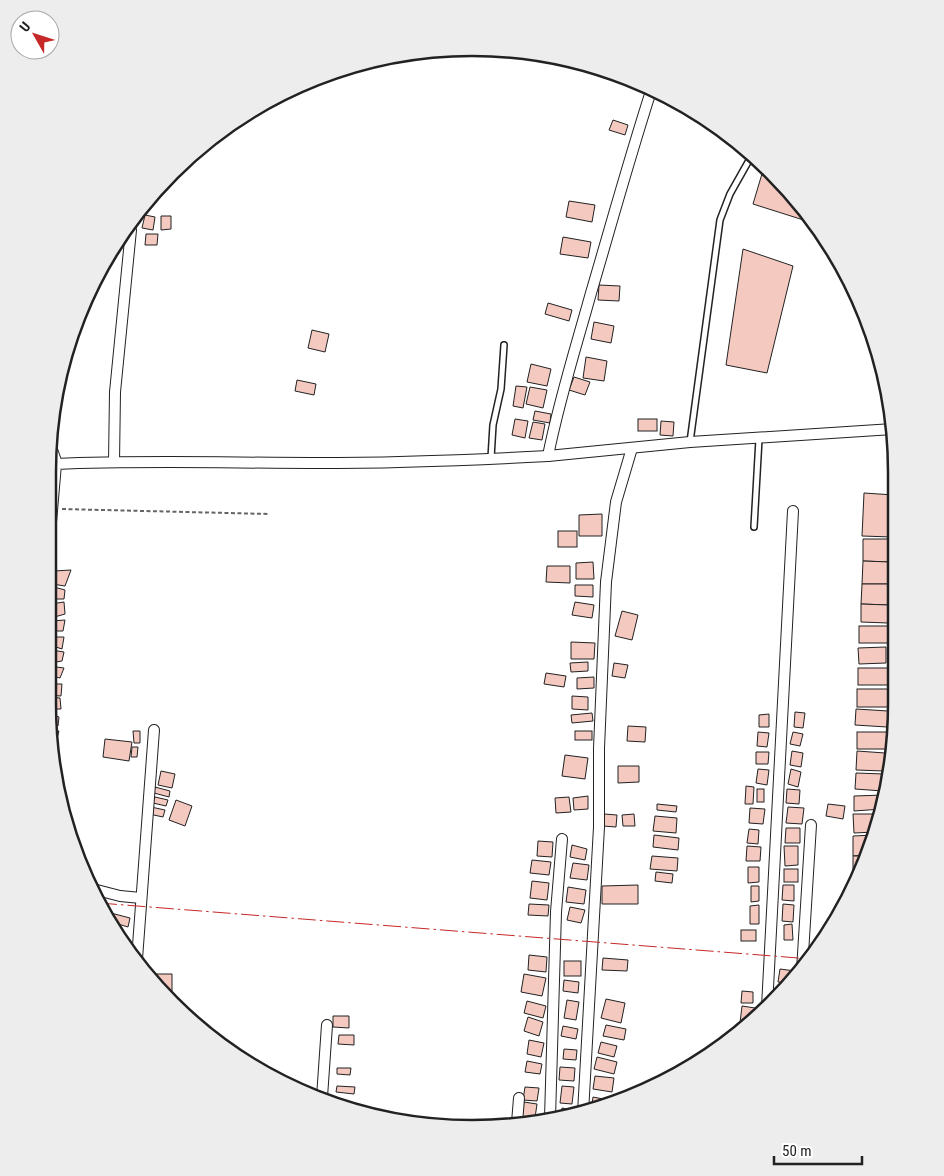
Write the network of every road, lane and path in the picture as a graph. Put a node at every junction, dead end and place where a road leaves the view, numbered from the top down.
1 (649, 96) edge
2 (748, 161) edge
3 (131, 235) edge
4 (504, 345) dead end
5 (885, 430) edge
6 (759, 439) junction
7 (690, 442) junction
8 (632, 448) junction
9 (548, 456) junction
10 (491, 459) junction
11 (114, 462) junction
12 (57, 464) joint
13 (56, 470) edge
14 (56, 509) edge
15 (793, 511) dead end
16 (269, 514) dead end
17 (754, 527) dead end
18 (154, 730) dead end
19 (811, 825) dead end
20 (562, 839) dead end
21 (101, 891) edge
22 (141, 898) junction
23 (138, 951) edge
24 (803, 956) edge
25 (768, 996) edge
26 (327, 1025) dead end
27 (322, 1092) edge
28 (519, 1098) dead end
29 (584, 1105) edge
30 (550, 1112) edge
31 (517, 1117) edge

1 - 9 street
2 - 7 lane
3 - 11 street
4 - 10 lane
5 - 6 street
6 - 7 street
6 - 17 lane
7 - 8 street
8 - 9 street
8 - 29 street
9 - 10 street
10 - 11 street
11 - 12 street
12 - 13 street
14 - 16 path
15 - 25 street
18 - 22 street
19 - 24 street
20 - 30 street
21 - 22 street
22 - 23 street
26 - 27 street
28 - 31 street

